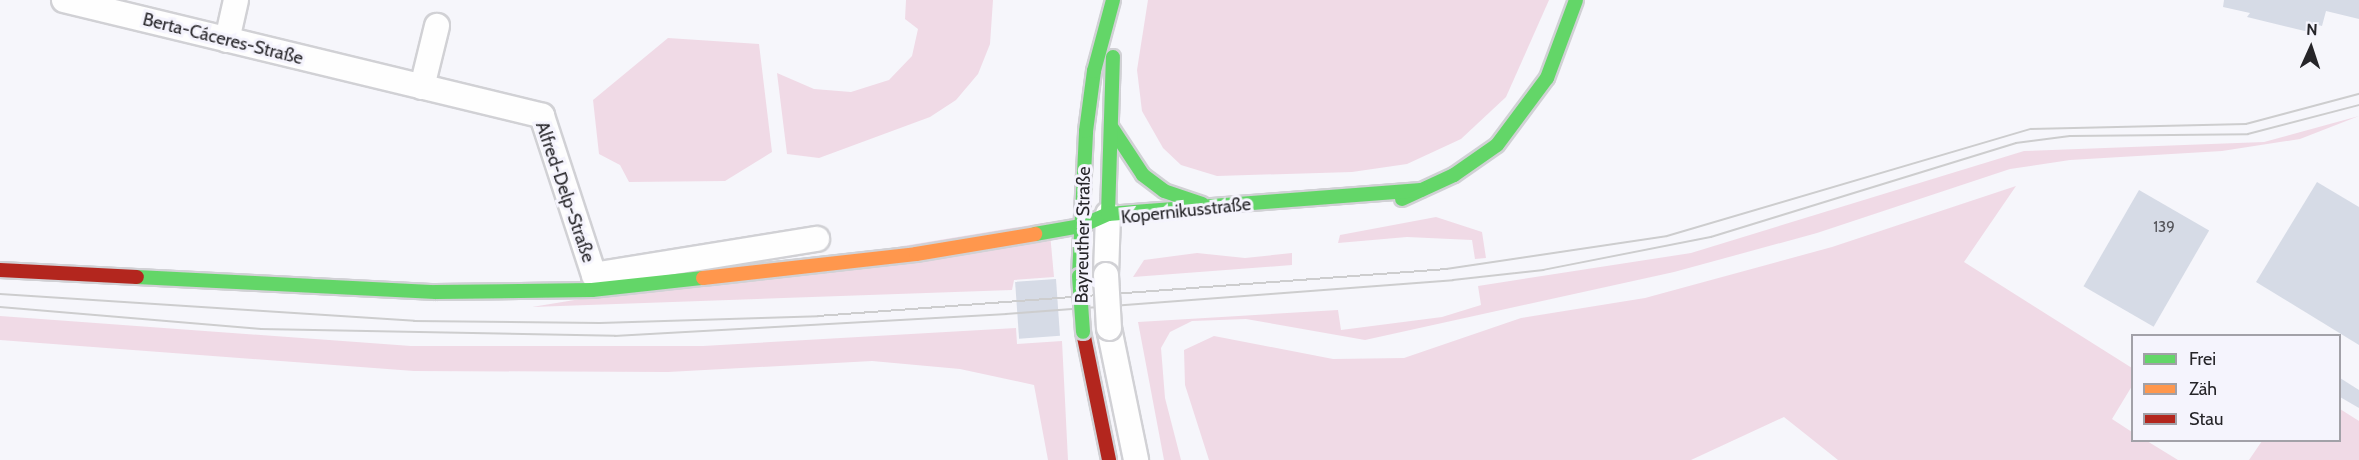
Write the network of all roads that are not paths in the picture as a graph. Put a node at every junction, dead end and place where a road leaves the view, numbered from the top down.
1 (64, 0) edge
2 (236, 0) edge
3 (1576, 0) edge
4 (1112, 5) edge
5 (437, 26) dead end
6 (227, 40) junction
7 (382, 78) joint
8 (422, 87) junction
9 (1112, 128) junction
10 (1421, 190) junction
11 (1212, 207) junction
12 (1330, 214) dead end
13 (1081, 226) junction
14 (1113, 229) junction
15 (817, 239) dead end
16 (0, 270) edge
17 (1109, 460) edge
18 (1136, 460) edge

1 - 6 street, Berta-Cáceres-Straße
2 - 6 street
3 - 10 street, Kopernikusstraße
4 - 9 street, Bayreuther Straße
4 - 13 street, Bayreuther Straße
5 - 8 street
6 - 7 street, Berta-Cáceres-Straße
7 - 8 street, Alfred-Delp-Straße
8 - 15 street, Alfred-Delp-Straße
9 - 11 street
9 - 14 street, Bayreuther Straße
10 - 11 street, Kopernikusstraße
10 - 12 street, Kopernikusstraße
11 - 14 street, Kopernikusstraße
13 - 14 street, Kopernikusstraße
13 - 14 street, Kopernikusstraße
13 - 16 street
13 - 17 street, Bayreuther Straße, bridge
14 - 18 street, Bayreuther Straße, bridge

